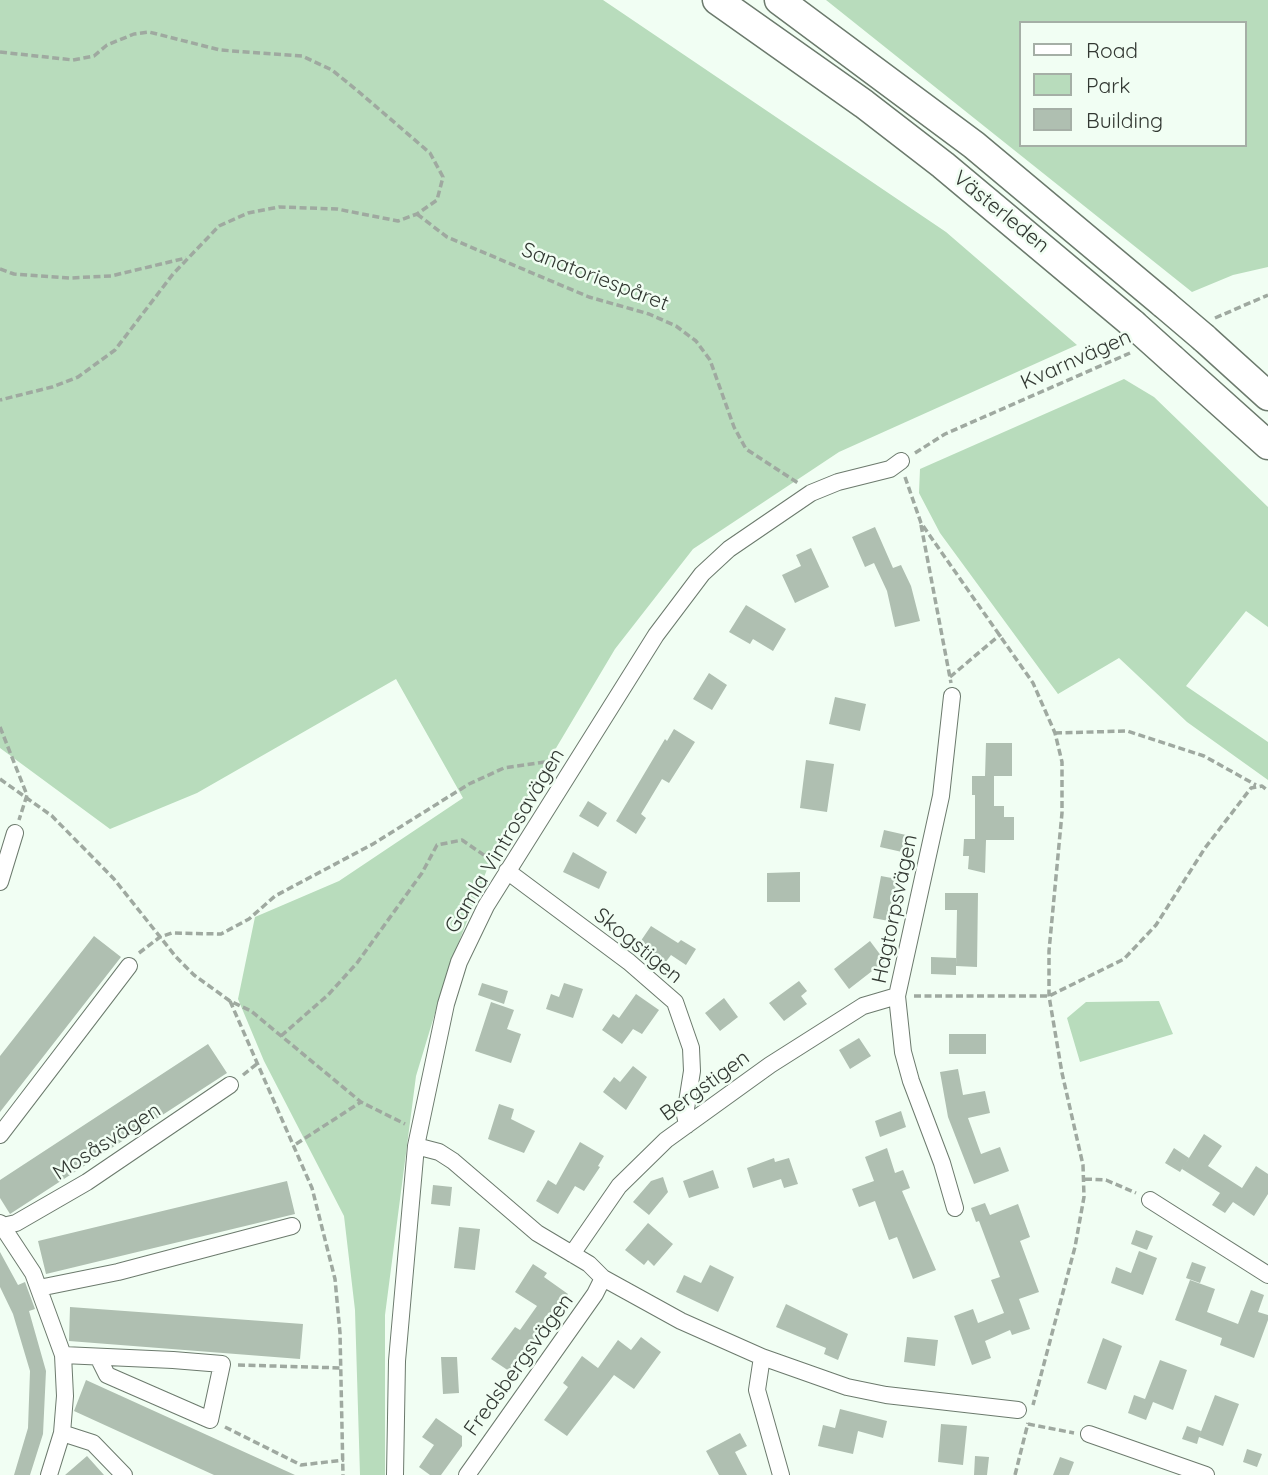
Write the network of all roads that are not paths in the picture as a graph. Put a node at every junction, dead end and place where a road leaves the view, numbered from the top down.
1 (717, 0) edge
2 (779, 0) edge
3 (1268, 396) edge
4 (1268, 445) edge
5 (901, 461) road end
6 (952, 696) road end
7 (15, 833) road end
8 (507, 871) junction
9 (0, 882) edge
10 (129, 966) road end
11 (897, 996) junction
12 (230, 1085) dead end
13 (687, 1125) junction
14 (0, 1135) edge
15 (418, 1139) junction
16 (1150, 1200) road end
17 (955, 1208) dead end
18 (1, 1224) edge
19 (292, 1226) dead end
20 (572, 1254) junction
21 (1268, 1275) edge
22 (603, 1278) junction
23 (39, 1287) junction
24 (62, 1356) junction
25 (98, 1357) junction
26 (762, 1357) junction
27 (1018, 1410) dead end
28 (62, 1433) junction
29 (1089, 1434) road end
30 (49, 1475) edge
31 (124, 1475) edge
32 (395, 1475) edge
33 (467, 1475) edge
34 (781, 1475) edge
35 (1206, 1475) edge

1 - 4 highway, Västerleden, bridge
2 - 3 highway, Västerleden, bridge
5 - 8 street, Gamla Vintrosavägen
6 - 11 street, Hagtorpsvägen
7 - 9 street
8 - 13 street, Skogstigen
8 - 15 street, Gamla Vintrosavägen
10 - 14 street
11 - 13 street, Bergstigen
11 - 17 street, Hagtorpsvägen
12 - 18 street, Mosåsvägen
13 - 20 street, Bergstigen
15 - 20 street
15 - 32 street, Gamla Vintrosavägen
16 - 21 street
18 - 23 street, Mosåsvägen
19 - 23 street
20 - 22 street
22 - 26 street
22 - 33 street, Fredsbergsvägen
23 - 24 street, Mosåsvägen
24 - 25 street
24 - 28 street, Mosåsvägen
25 - 25 street
26 - 27 street
26 - 34 street
28 - 30 street, Mosåsvägen
28 - 31 street
29 - 35 street

